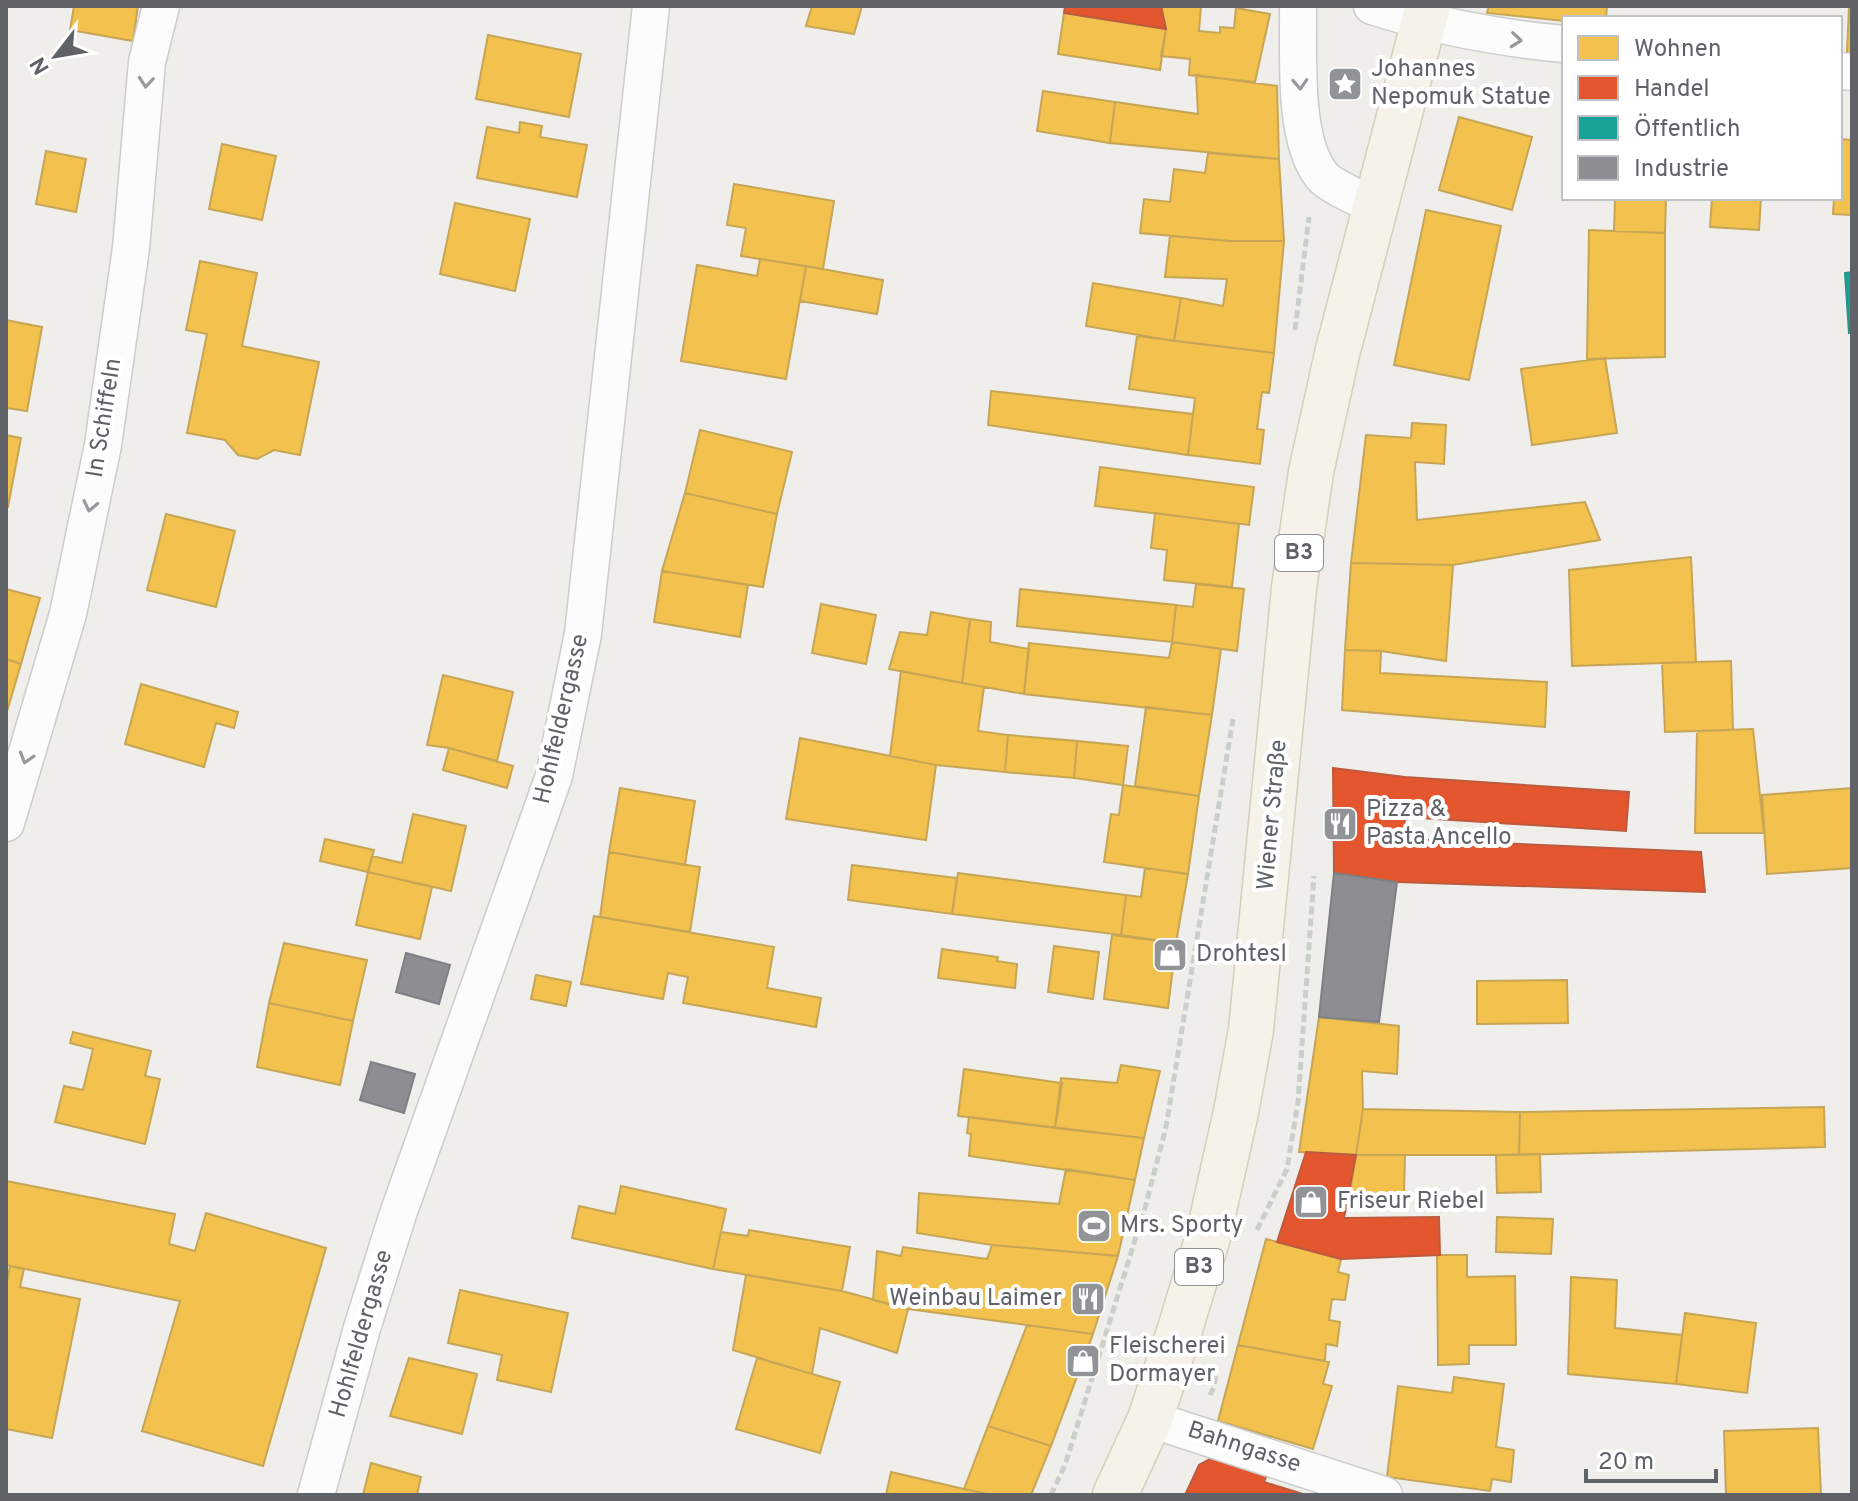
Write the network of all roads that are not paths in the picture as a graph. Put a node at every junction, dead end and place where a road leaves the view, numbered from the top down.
1 (161, 6) edge
2 (651, 6) edge
3 (1298, 6) edge
4 (1372, 6) edge
5 (1426, 14) edge
6 (1562, 44) edge
7 (1376, 207) junction
8 (6, 823) edge
9 (1170, 1425) junction
10 (316, 1495) edge
11 (1115, 1495) edge
12 (1384, 1495) edge

1 -> 8 street, In Schiffeln
2 - 10 street, Hohlfeldergasse
3 -> 7 street
4 - 5 street
5 -> 6 street
5 - 7 main road, Wiener Straße / B3
7 - 9 main road, Wiener Straße / B3
9 - 11 main road, B3
9 - 12 street, Bahngasse

